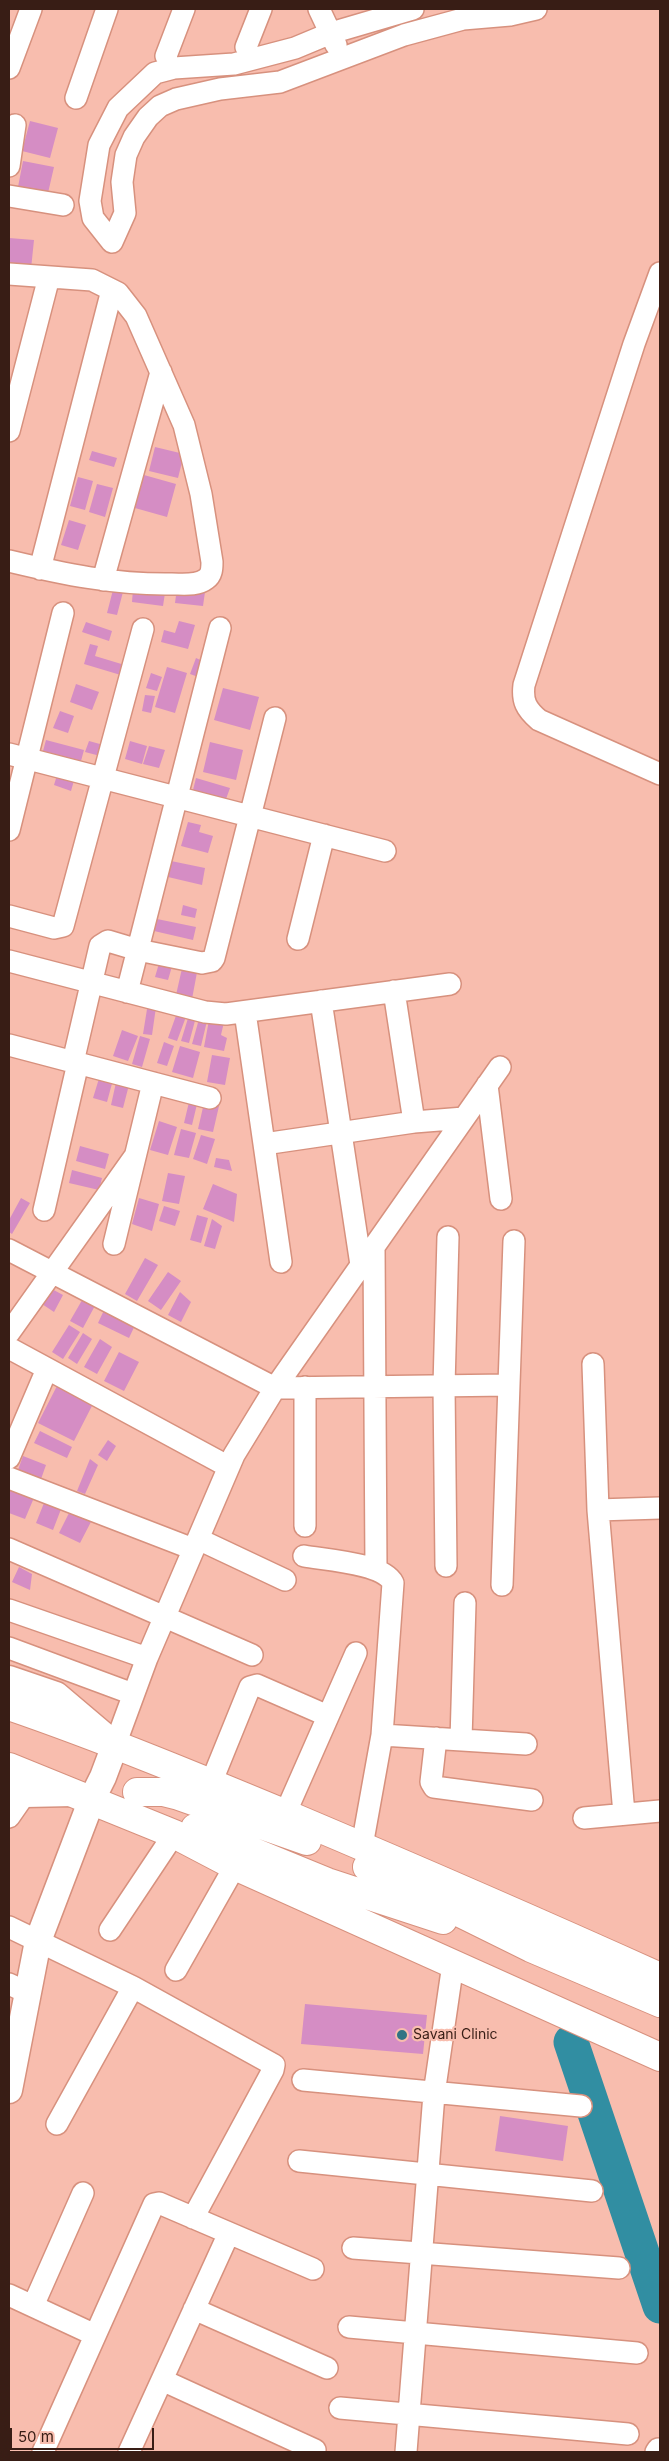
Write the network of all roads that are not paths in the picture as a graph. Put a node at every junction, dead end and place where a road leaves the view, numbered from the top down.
1 (31, 9) edge
2 (107, 9) edge
3 (184, 9) edge
4 (261, 9) edge
5 (319, 9) edge
6 (413, 9) edge
7 (536, 9) edge
8 (331, 33) junction
9 (246, 47) dead end
10 (166, 56) dead end
11 (342, 58) junction
12 (9, 68) edge
13 (76, 98) dead end
14 (15, 125) dead end
15 (9, 166) edge
16 (9, 196) edge
17 (63, 205) dead end
18 (660, 272) edge
19 (9, 274) edge
20 (48, 277) junction
21 (112, 290) junction
22 (161, 372) junction
23 (9, 431) edge
24 (9, 561) edge
25 (40, 569) junction
26 (103, 580) junction
27 (64, 613) dead end
28 (220, 628) dead end
29 (143, 629) dead end
30 (275, 718) dead end
31 (18, 756) edge
32 (660, 774) edge
33 (102, 778) junction
34 (178, 797) junction
35 (251, 816) junction
36 (9, 830) edge
37 (324, 835) junction
38 (385, 851) dead end
39 (9, 916) edge
40 (298, 939) dead end
41 (138, 950) junction
42 (9, 960) edge
43 (91, 982) junction
44 (450, 984) dead end
45 (127, 992) junction
46 (394, 992) junction
47 (321, 1002) junction
48 (245, 1012) junction
49 (9, 1045) edge
50 (76, 1062) junction
51 (500, 1066) dead end
52 (153, 1083) junction
53 (487, 1084) junction
54 (210, 1098) dead end
55 (464, 1118) junction
56 (414, 1122) junction
57 (341, 1133) junction
58 (264, 1144) junction
59 (135, 1156) junction
60 (501, 1199) dead end
61 (44, 1210) dead end
62 (448, 1237) dead end
63 (514, 1241) dead end
64 (114, 1244) dead end
65 (374, 1246) junction
66 (9, 1250) edge
67 (281, 1262) dead end
68 (361, 1266) junction
69 (9, 1333) edge
70 (9, 1348) edge
71 (593, 1364) dead end
72 (47, 1369) junction
73 (510, 1385) junction
74 (444, 1386) junction
75 (305, 1387) junction
76 (376, 1387) junction
77 (275, 1388) junction
78 (9, 1458) edge
79 (229, 1467) junction
80 (9, 1478) edge
81 (660, 1508) edge
82 (598, 1510) junction
83 (305, 1526) dead end
84 (195, 1544) junction
85 (9, 1549) edge
86 (304, 1556) dead end
87 (446, 1566) dead end
88 (376, 1569) junction
89 (285, 1580) dead end
90 (502, 1585) dead end
91 (465, 1603) dead end
92 (9, 1610) edge
93 (165, 1616) junction
94 (9, 1648) edge
95 (356, 1653) dead end
96 (252, 1655) dead end
97 (146, 1658) junction
98 (9, 1679) edge
99 (133, 1694) junction
100 (9, 1706) edge
101 (328, 1716) junction
102 (382, 1735) junction
103 (436, 1738) junction
104 (461, 1740) junction
105 (115, 1744) junction
106 (526, 1744) dead end
107 (18, 1780) edge
108 (211, 1783) junction
109 (83, 1796) junction
110 (532, 1800) dead end
111 (660, 1811) edge
112 (284, 1814) junction
113 (624, 1814) junction
114 (9, 1817) edge
115 (584, 1818) dead end
116 (174, 1834) junction
117 (362, 1846) junction
118 (235, 1866) junction
119 (9, 1927) edge
120 (110, 1930) dead end
121 (38, 1941) junction
122 (531, 1948) junction
123 (453, 1964) junction
124 (176, 1970) dead end
125 (660, 1977) edge
126 (133, 1987) junction
127 (18, 1988) edge
128 (660, 2003) edge
129 (660, 2056) edge
130 (303, 2080) dead end
131 (10, 2081) edge
132 (434, 2094) junction
133 (581, 2106) dead end
134 (57, 2124) dead end
135 (299, 2161) dead end
136 (427, 2174) junction
137 (592, 2191) dead end
138 (83, 2193) dead end
139 (193, 2218) junction
140 (229, 2233) junction
141 (353, 2248) dead end
142 (421, 2254) junction
143 (619, 2268) dead end
144 (313, 2269) dead end
145 (9, 2295) edge
146 (33, 2306) junction
147 (194, 2310) junction
148 (348, 2327) dead end
149 (415, 2333) junction
150 (95, 2335) junction
151 (637, 2353) dead end
152 (327, 2368) dead end
153 (162, 2380) junction
154 (340, 2408) dead end
155 (409, 2415) junction
156 (628, 2434) dead end
157 (315, 2450) dead end
158 (43, 2452) edge
159 (129, 2452) edge
160 (406, 2452) edge

1 - 12 street
2 - 13 street
3 - 10 street
4 - 9 street
5 - 8 street
6 - 8 street
7 - 11 street
8 - 11 street
8 - 11 street
14 - 15 street
16 - 17 street
18 - 32 street
19 - 20 street
20 - 21 street
20 - 23 street
21 - 22 street
21 - 25 street
22 - 26 street
22 - 26 street
24 - 25 street
25 - 26 street
27 - 31 street
28 - 34 street
29 - 33 street
30 - 35 street
31 - 33 street
31 - 36 street
33 - 34 street
33 - 39 street
34 - 35 street
34 - 41 street
35 - 37 street
35 - 41 street
37 - 38 street
37 - 40 street
41 - 43 street
41 - 45 street
42 - 43 street
43 - 45 street
43 - 50 street
44 - 46 street
45 - 48 street
46 - 47 street
46 - 56 street
47 - 48 street
47 - 57 street
48 - 58 street
49 - 50 street
50 - 52 street
50 - 61 street
51 - 53 street
52 - 54 street
52 - 59 street
53 - 55 street
53 - 60 street
55 - 56 street
55 - 65 street
56 - 57 street
57 - 58 street
57 - 68 street
58 - 67 street
59 - 64 street
59 - 69 street
62 - 74 street
63 - 73 street
65 - 68 street
65 - 76 street
66 - 77 street
68 - 77 street
70 - 72 street
71 - 82 street
72 - 78 street
72 - 79 street
73 - 74 street
73 - 90 street
74 - 76 street
74 - 87 street
75 - 76 street
75 - 77 street
75 - 83 street
76 - 88 street
77 - 79 street
79 - 84 street
80 - 84 street
81 - 82 street
82 - 113 street
84 - 89 street
84 - 93 street
85 - 93 street
86 - 88 street
88 - 102 street
91 - 104 street
92 - 97 street
93 - 96 street
93 - 97 street
94 - 99 street
95 - 101 street
97 - 99 street
98 - 105 street
99 - 105 street
100 - 105 main road
101 - 108 street
101 - 112 street
102 - 103 street
102 - 117 street
103 - 104 street
103 - 110 street
104 - 106 street
105 - 108 main road
105 - 109 street
107 - 109 main road
107 - 114 street
108 - 112 main road
109 - 116 main road
109 - 121 street
111 - 113 street
112 - 117 main road
113 - 115 street
116 - 118 main road
116 - 120 street
117 - 125 main road
118 - 123 main road
118 - 124 street
119 - 121 street
121 - 126 street
121 - 127 street
122 - 122 main road
122 - 128 main road
123 - 129 main road
123 - 132 street
126 - 134 street
126 - 139 street
127 - 131 street
130 - 132 street
132 - 133 street
132 - 136 street
135 - 136 street
136 - 137 street
136 - 142 street
138 - 146 street
139 - 140 street
139 - 150 street
140 - 144 street
140 - 147 street
141 - 142 street
142 - 143 street
142 - 149 street
145 - 146 street
146 - 150 street
147 - 152 street
147 - 153 street
148 - 149 street
149 - 151 street
149 - 155 street
150 - 158 street
153 - 157 street
153 - 159 street
154 - 155 street
155 - 156 street
155 - 160 street

